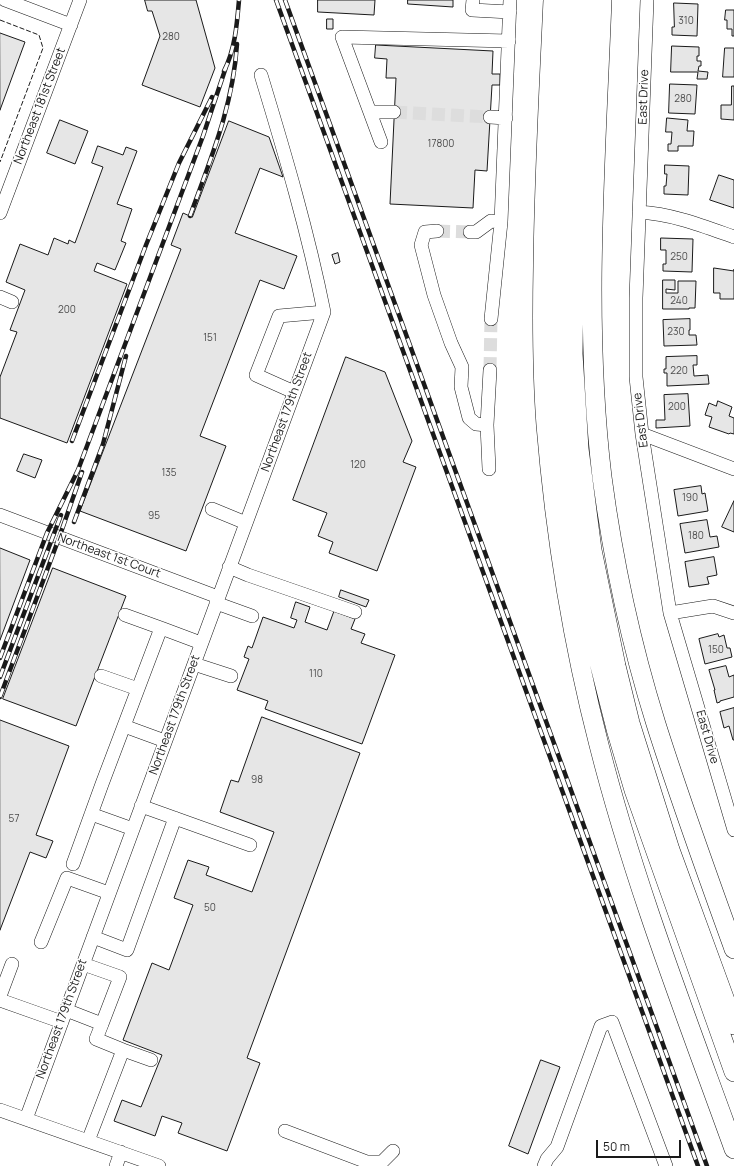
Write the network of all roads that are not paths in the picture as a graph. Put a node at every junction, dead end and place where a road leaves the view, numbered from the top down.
1 (5, 0) edge
2 (80, 0) edge
3 (473, 0) edge
4 (553, 0) edge
5 (568, 0) edge
6 (584, 0) edge
7 (602, 0) edge
8 (648, 0) edge
9 (510, 11) edge
10 (71, 25) junction
11 (509, 40) junction
12 (262, 75) dead end
13 (370, 112) junction
14 (394, 112) tunnel mouth
15 (490, 117) tunnel mouth
16 (506, 118) junction
17 (381, 142) dead end
18 (639, 212) junction
19 (0, 213) edge
20 (501, 222) junction
21 (437, 231) tunnel mouth
22 (470, 232) tunnel mouth
23 (734, 237) edge
24 (324, 312) junction
25 (491, 319) tunnel mouth
26 (490, 370) tunnel mouth
27 (294, 392) junction
28 (487, 425) junction
29 (642, 434) junction
30 (490, 469) dead end
31 (734, 469) edge
32 (212, 509) dead end
33 (0, 515) edge
34 (246, 523) junction
35 (229, 567) junction
36 (217, 600) junction
37 (354, 612) dead end
38 (670, 613) junction
39 (734, 613) edge
40 (125, 615) dead end
41 (252, 616) dead end
42 (161, 628) junction
43 (201, 643) junction
44 (194, 664) junction
45 (101, 676) dead end
46 (231, 676) dead end
47 (138, 689) junction
48 (124, 726) junction
49 (165, 741) junction
50 (141, 806) junction
51 (91, 814) junction
52 (175, 818) junction
53 (133, 829) junction
54 (734, 830) edge
55 (250, 845) dead end
56 (73, 864) dead end
57 (109, 893) junction
58 (93, 937) junction
59 (41, 942) dead end
60 (734, 949) edge
61 (12, 964) dead end
62 (83, 964) junction
63 (0, 996) edge
64 (0, 1000) edge
65 (64, 1016) junction
66 (102, 1024) junction
67 (734, 1025) edge
68 (123, 1050) junction
69 (151, 1060) dead end
70 (734, 1072) edge
71 (0, 1110) edge
72 (26, 1119) junction
73 (285, 1131) dead end
74 (88, 1140) junction
75 (734, 1148) edge
76 (393, 1151) dead end
77 (121, 1152) junction
78 (116, 1166) edge
79 (159, 1166) edge
80 (544, 1166) edge
81 (666, 1166) edge

1 - 10 street
2 - 10 street, Northeast 181st Street
3 - 9 street
4 - 75 highway
5 - 70 highway
6 - 67 highway
7 - 60 highway
8 - 18 street, East Drive
9 - 11 street
10 - 19 street, Northeast 181st Street
11 - 13 street
11 - 16 street
12 - 24 street
13 - 14 street
13 - 17 street
15 - 16 street
16 - 20 street
18 - 23 street
18 - 29 street, East Drive
20 - 22 street
20 - 25 street
21 - 28 street
24 - 27 street, Northeast 179th Street
24 - 27 street
26 - 28 street
27 - 34 street, Northeast 179th Street
28 - 30 street
29 - 31 street
29 - 38 street, East Drive
32 - 34 street
33 - 36 street, Northeast 1st Court
34 - 35 street, Northeast 179th Street
35 - 36 street, Northeast 179th Street
35 - 37 street
36 - 41 street, Northeast 1st Court
36 - 43 street, Northeast 179th Street
38 - 39 street
38 - 54 street, East Drive
40 - 42 street
42 - 43 street
42 - 47 street
43 - 44 street, Northeast 179th Street
44 - 46 street
44 - 49 street, Northeast 179th Street
45 - 47 street
47 - 48 street
48 - 49 street
48 - 51 street
49 - 50 street, Northeast 179th Street
50 - 52 street
50 - 53 street, Northeast 179th Street
51 - 53 street
51 - 56 street
52 - 55 street
52 - 58 street
53 - 57 street, Northeast 179th Street
57 - 58 street, Northeast 179th Street
57 - 59 street
58 - 62 street, Northeast 179th Street
61 - 63 street
62 - 65 street, Northeast 179th Street
62 - 66 street
64 - 65 street
65 - 66 street
65 - 72 street, Northeast 179th Street
66 - 68 street
68 - 69 street
68 - 74 street
71 - 72 street
72 - 74 street
73 - 76 street
74 - 77 street
77 - 78 street
77 - 79 street
80 - 81 street

